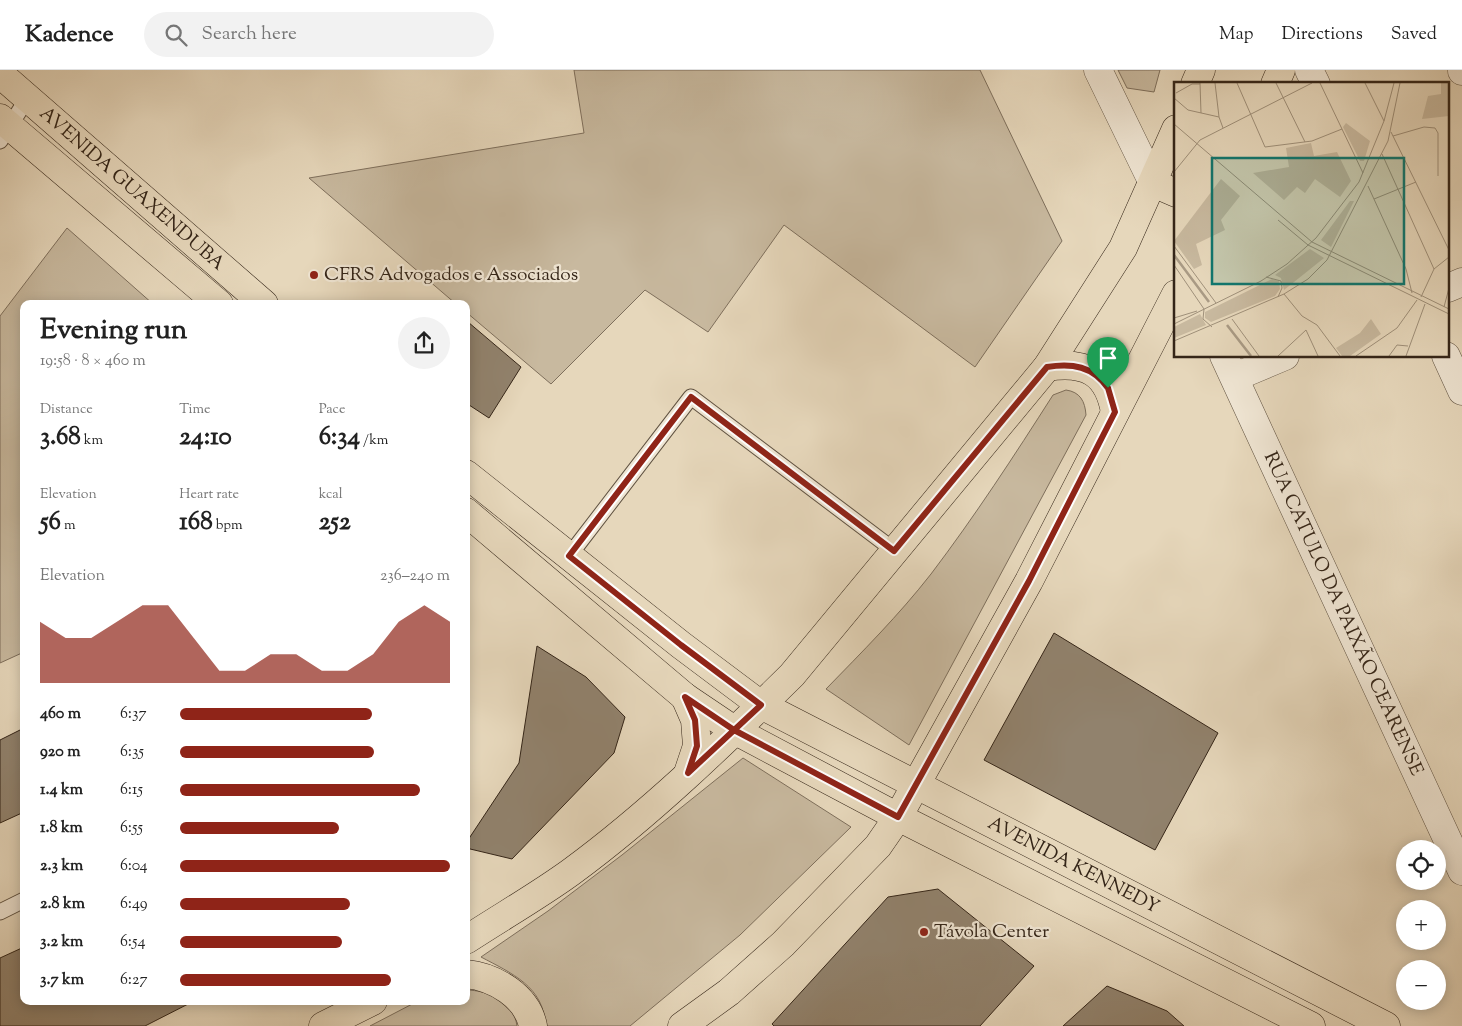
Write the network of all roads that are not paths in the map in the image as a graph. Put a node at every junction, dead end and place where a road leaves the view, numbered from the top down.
1 (1098, 70) edge
2 (1201, 70) edge
3 (1282, 70) edge
4 (1309, 70) edge
5 (0, 74) edge
6 (1196, 82) edge
7 (1276, 82) edge
8 (1315, 82) edge
9 (28, 99) junction
10 (3, 128) edge
11 (1174, 139) edge
12 (1164, 188) edge
13 (1462, 282) edge
14 (1450, 287) edge
15 (1174, 298) edge
16 (214, 300) edge
17 (259, 300) edge
18 (1275, 358) edge
19 (1447, 358) edge
20 (1047, 367) junction
21 (1230, 367) edge
22 (1462, 391) edge
23 (1115, 412) junction
24 (470, 477) edge
25 (470, 515) edge
26 (894, 551) junction
27 (569, 556) junction
28 (685, 697) junction
29 (761, 705) junction
30 (734, 730) junction
31 (688, 773) junction
32 (916, 785) junction
33 (898, 817) junction
34 (1462, 870) edge
35 (20, 902) edge
36 (0, 912) edge
37 (470, 937) edge
38 (470, 975) edge
39 (365, 1005) edge
40 (694, 1023) edge
41 (323, 1026) edge
42 (533, 1026) edge
43 (1312, 1026) edge
44 (1386, 1026) edge

1 - 12 street
2 - 6 main road
3 - 7 main road
4 - 8 street
5 - 9 main road, AVENIDA GUAXENDUBA
9 - 10 lane
9 - 17 main road, AVENIDA GUAXENDUBA
10 - 16 main road, AVENIDA GUAXENDUBA
11 - 12 main road
12 - 20 main road
13 - 14 street
15 - 23 main road
18 - 21 street
19 - 22 street
20 - 23 main road
20 - 26 main road
21 - 34 street, RUA CATULO DA PAIXÃO CEARENSE
23 - 32 main road
24 - 27 main road
25 - 28 main road
26 - 27 lane
26 - 29 main road
27 - 29 main road
28 - 30 main road
28 - 31 main road
29 - 30 main road
29 - 32 main road, AVENIDA KENNEDY
30 - 31 main road
30 - 33 main road, AVENIDA KENNEDY
31 - 37 main road
32 - 33 main road
32 - 44 main road, AVENIDA KENNEDY
33 - 40 main road
33 - 43 main road, AVENIDA KENNEDY
35 - 36 lane
38 - 42 main road
39 - 41 main road

